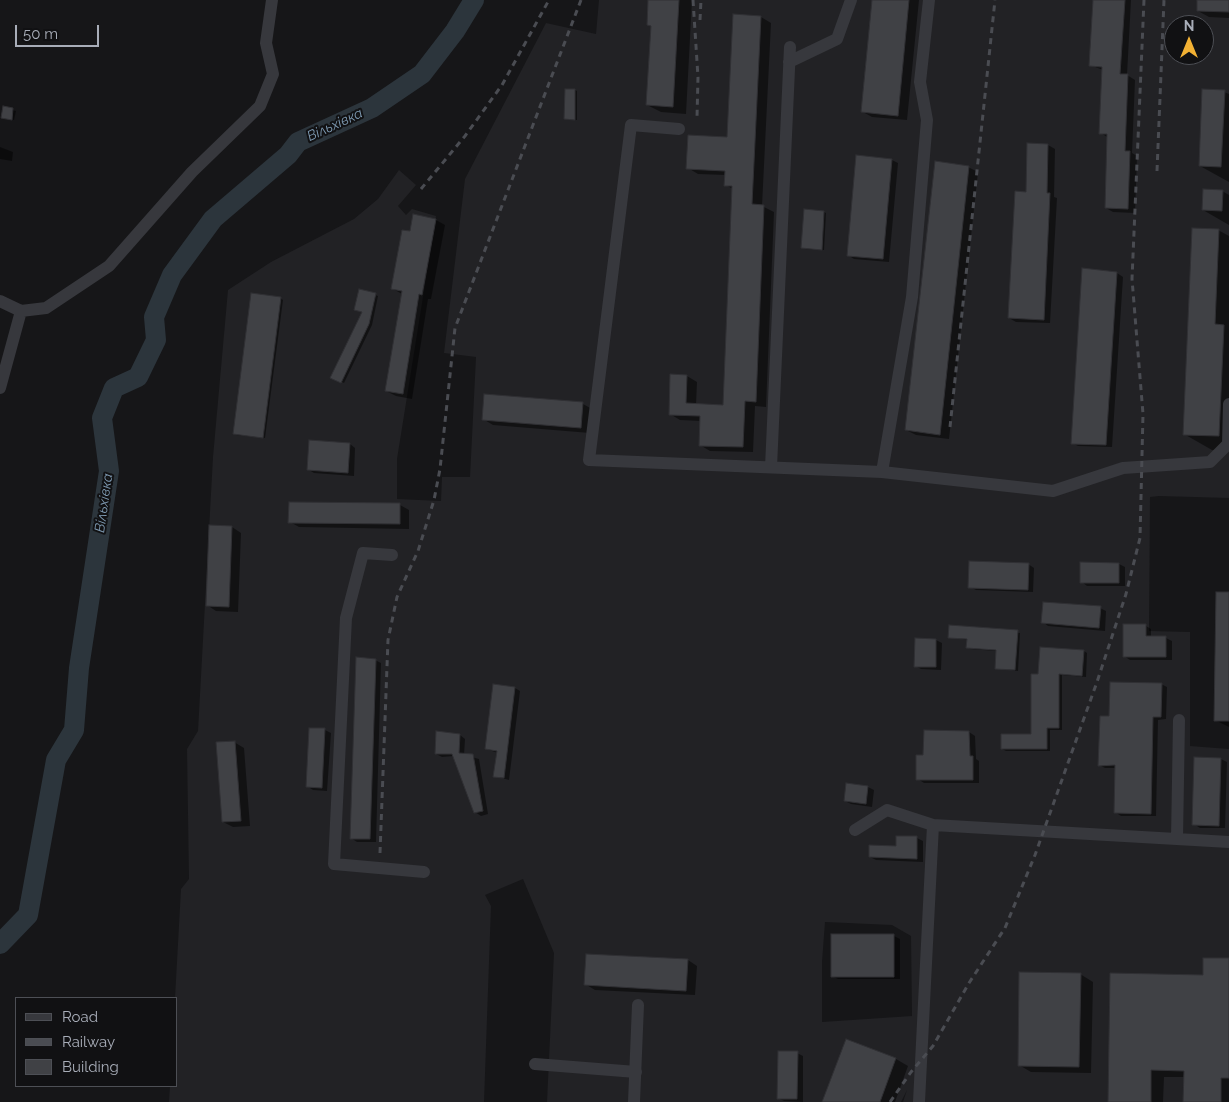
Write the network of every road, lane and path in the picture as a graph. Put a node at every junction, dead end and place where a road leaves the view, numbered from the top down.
1 (272, 0) edge
2 (851, 0) edge
3 (929, 0) edge
4 (790, 47) dead end
5 (789, 62) junction
6 (679, 129) dead end
7 (0, 301) edge
8 (21, 311) junction
9 (0, 388) edge
10 (1229, 404) edge
11 (771, 467) junction
12 (882, 472) junction
13 (392, 555) dead end
14 (1179, 720) dead end
15 (933, 825) junction
16 (854, 830) dead end
17 (1177, 839) junction
18 (1229, 842) edge
19 (424, 872) dead end
20 (638, 1005) dead end
21 (535, 1064) dead end
22 (636, 1072) junction
23 (634, 1102) edge
24 (919, 1102) edge

1 - 8 street
2 - 5 street
3 - 12 street
4 - 5 street
5 - 11 street
6 - 11 street
7 - 8 street
8 - 9 street
10 - 12 street
11 - 12 street
13 - 19 street
14 - 17 street
15 - 16 street
15 - 17 street
15 - 24 street
17 - 18 street
20 - 22 street
21 - 22 street
22 - 23 street

